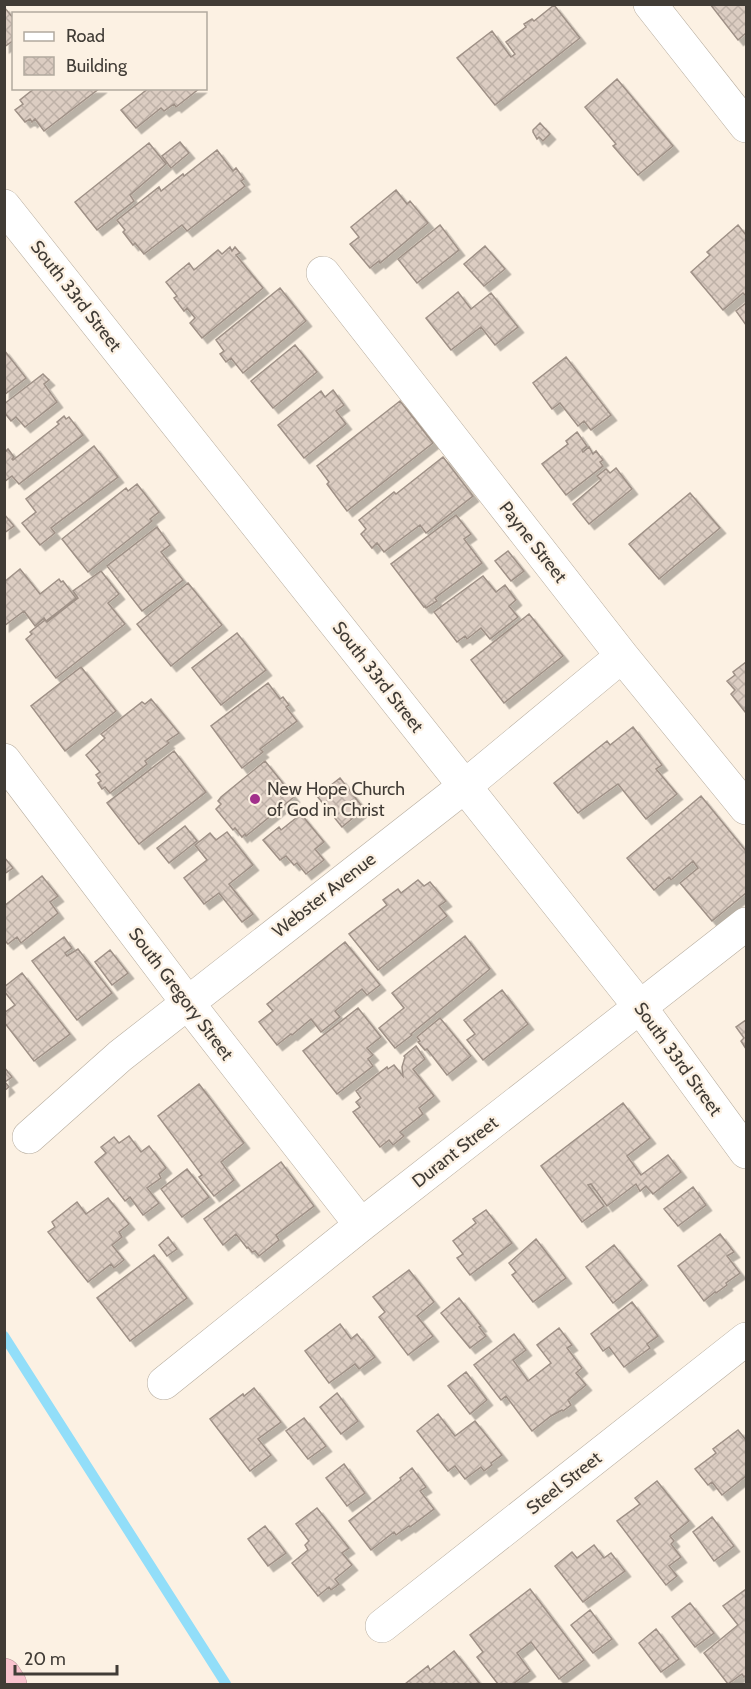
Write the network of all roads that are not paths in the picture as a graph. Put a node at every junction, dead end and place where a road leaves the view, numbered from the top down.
1 (650, 4) edge
2 (747, 126) edge
3 (4, 206) edge
4 (323, 273) dead end
5 (622, 657) junction
6 (4, 760) edge
7 (465, 786) junction
8 (747, 808) edge
9 (747, 924) edge
10 (187, 1002) junction
11 (640, 1007) junction
12 (29, 1137) dead end
13 (747, 1152) edge
14 (361, 1225) junction
15 (747, 1339) edge
16 (164, 1383) dead end
17 (382, 1626) dead end
18 (4, 1675) edge
19 (10, 1684) edge

1 - 2 street
3 - 7 street, South 33rd Street
4 - 5 street, Payne Street
5 - 7 street, Webster Avenue
5 - 8 street, Payne Street
6 - 10 street, South Gregory Street
7 - 10 street, Webster Avenue
7 - 11 street, South 33rd Street
9 - 11 street, Durant Street
10 - 12 street, Webster Avenue
10 - 14 street, South Gregory Street
11 - 13 street, South 33rd Street
11 - 14 street, Durant Street
14 - 16 street, Durant Street
15 - 17 street, Steel Street
18 - 19 highway

